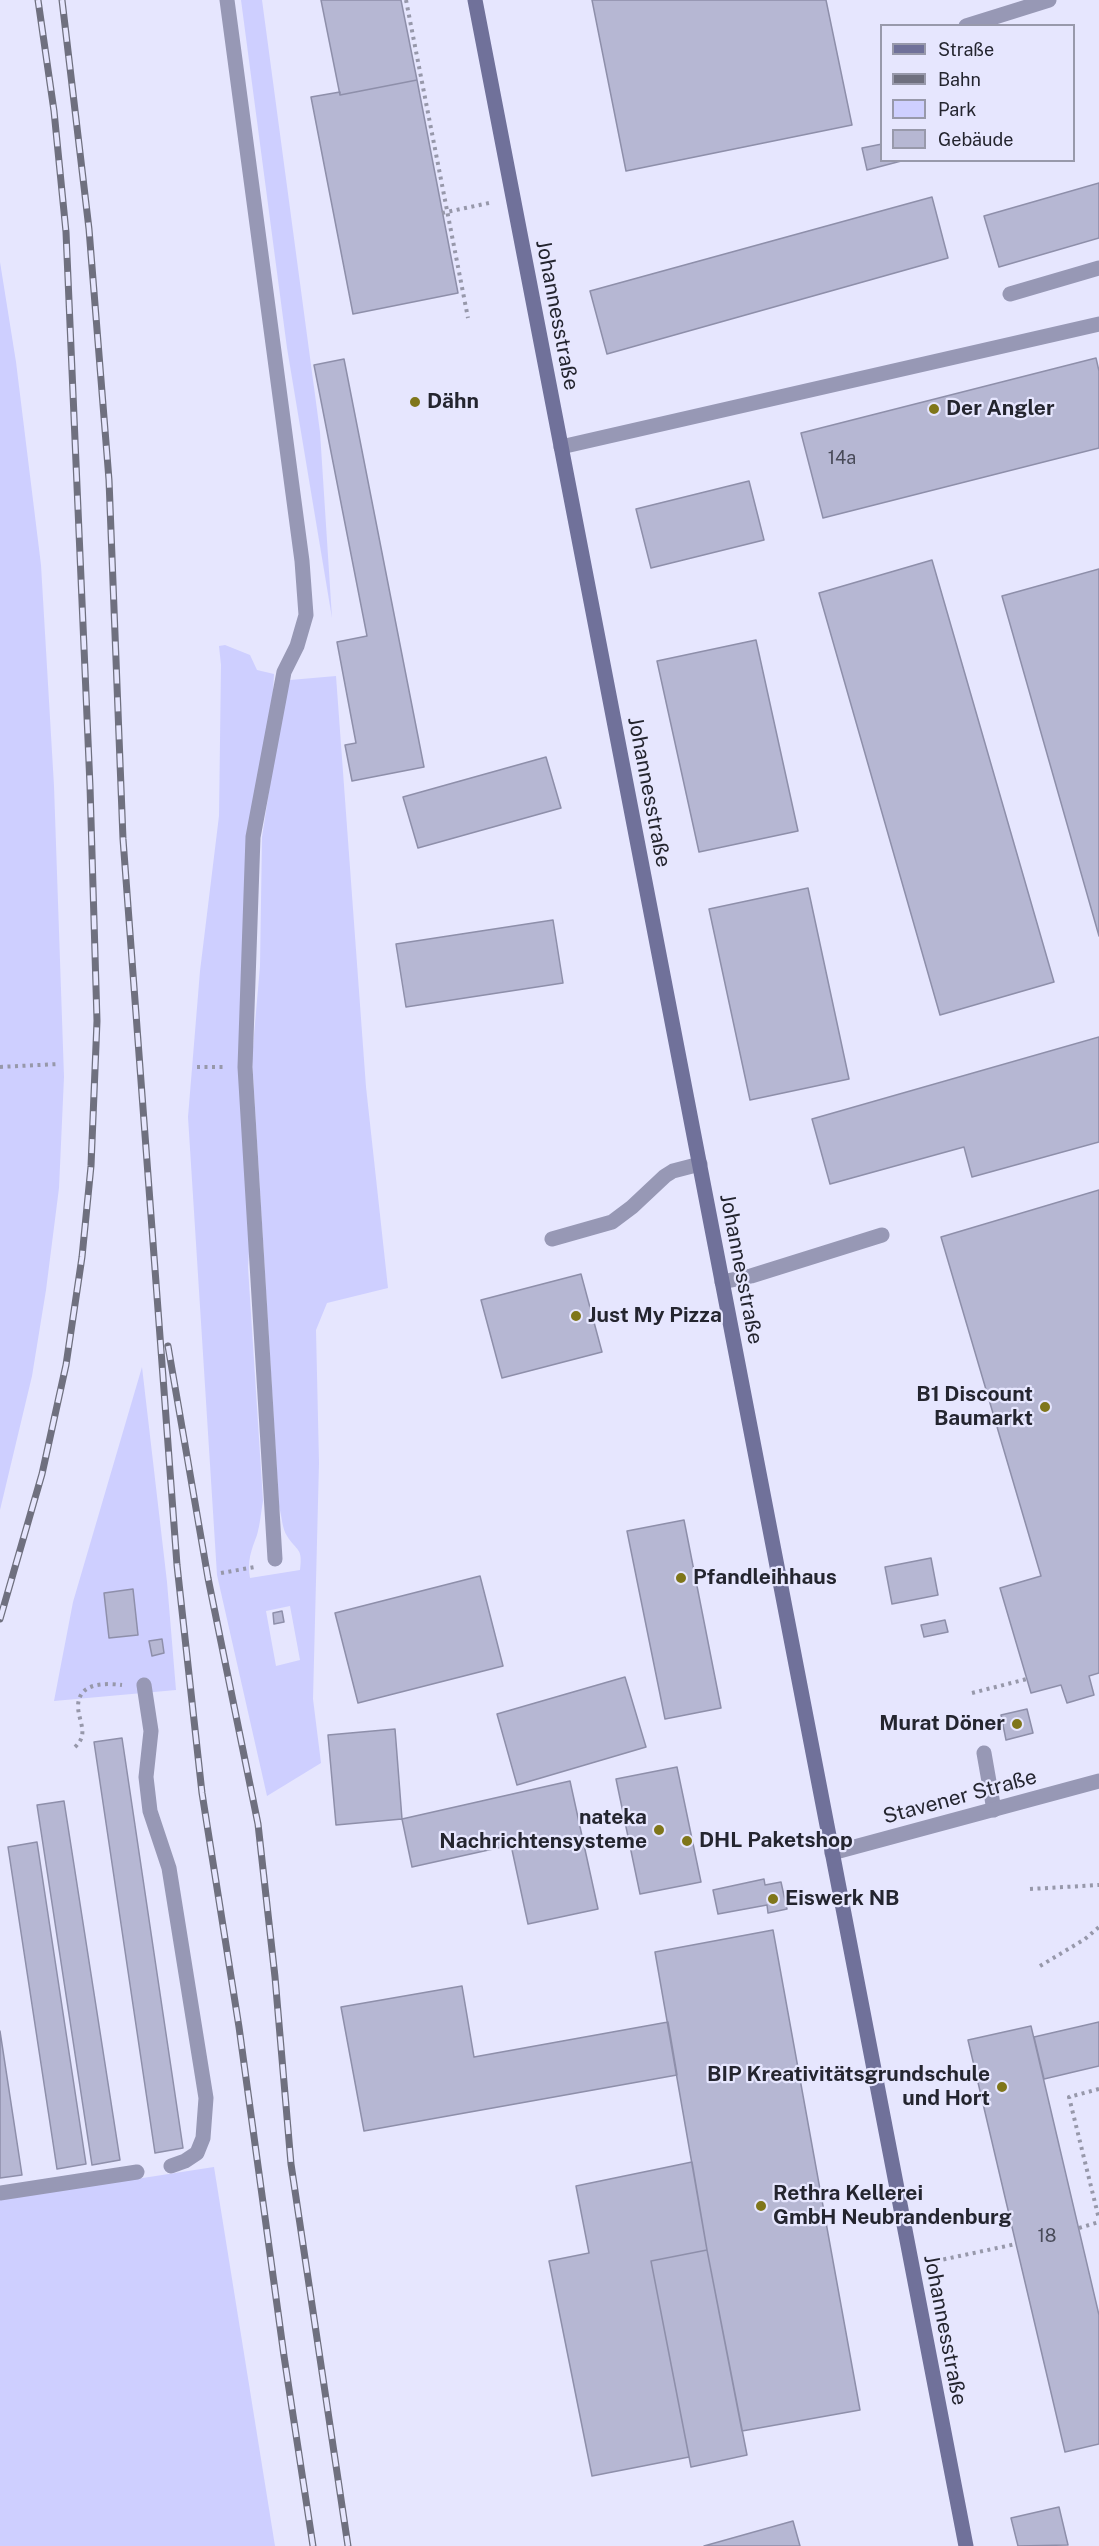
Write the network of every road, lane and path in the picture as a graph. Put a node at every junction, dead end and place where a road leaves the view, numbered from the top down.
1 (227, 0) edge
2 (406, 0) edge
3 (475, 0) edge
4 (1049, 0) edge
5 (972, 24) edge
6 (513, 198) junction
7 (445, 212) junction
8 (1099, 268) edge
9 (1010, 294) dead end
10 (468, 318) dead end
11 (1099, 324) edge
12 (561, 447) junction
13 (58, 1064) dead end
14 (0, 1067) edge
15 (700, 1164) junction
16 (882, 1235) dead end
17 (552, 1239) dead end
18 (722, 1282) junction
19 (275, 1559) joint
20 (221, 1573) dead end
21 (1027, 1679) dead end
22 (144, 1685) joint
23 (972, 1693) dead end
24 (75, 1747) dead end
25 (984, 1753) dead end
26 (1099, 1781) edge
27 (994, 1810) junction
28 (832, 1853) junction
29 (1099, 1885) edge
30 (1030, 1889) dead end
31 (1099, 1927) edge
32 (1040, 1966) dead end
33 (1099, 2089) edge
34 (171, 2166) dead end
35 (137, 2172) dead end
36 (0, 2193) edge
37 (1099, 2220) edge
38 (1079, 2228) dead end
39 (1016, 2244) dead end
40 (912, 2266) junction
41 (966, 2546) edge

1 - 19 street
2 - 7 path
3 - 6 main road, Johannesstraße
4 - 5 street
6 - 7 path
6 - 12 main road, Johannesstraße
7 - 10 path
8 - 9 street
11 - 12 street
12 - 15 main road, Johannesstraße
13 - 14 path
15 - 17 street
15 - 18 main road, Johannesstraße
16 - 18 street
18 - 28 main road, Johannesstraße
19 - 20 path
21 - 23 path
22 - 24 path
22 - 34 street
25 - 27 street
26 - 27 street, Stavener Straße
27 - 28 street, Stavener Straße
28 - 40 main road, Johannesstraße
29 - 30 path
31 - 32 path
33 - 37 path
35 - 36 street
37 - 38 path
39 - 40 path
40 - 41 main road, Johannesstraße

